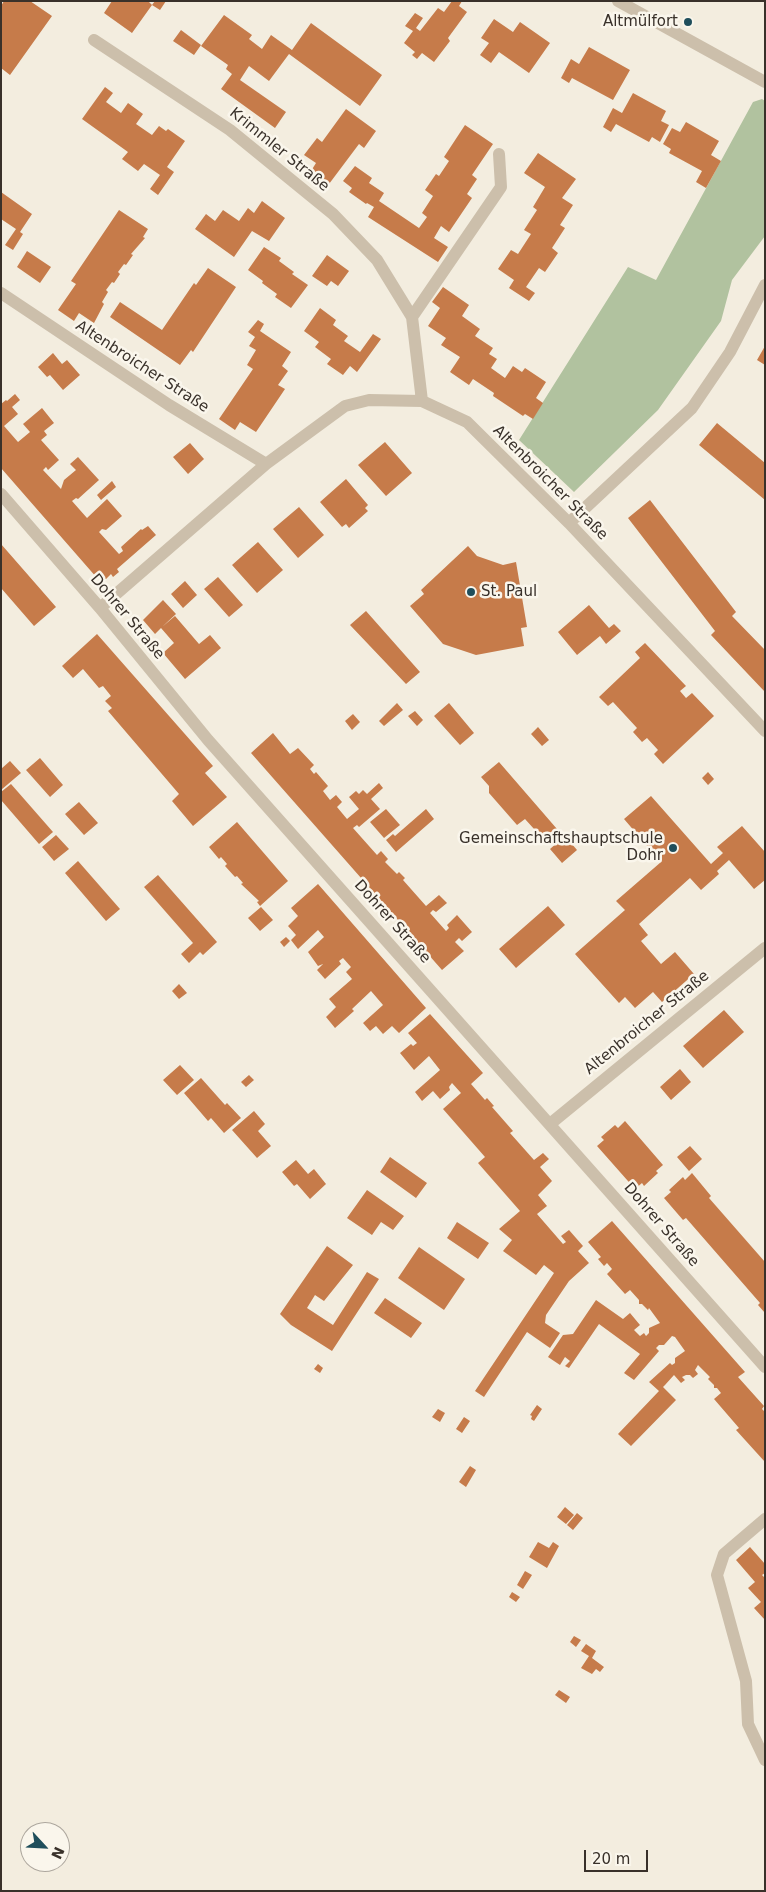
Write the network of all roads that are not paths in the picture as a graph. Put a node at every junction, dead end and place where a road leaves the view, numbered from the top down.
1 (618, 1) edge
2 (94, 40) dead end
3 (765, 82) edge
4 (499, 154) dead end
5 (765, 285) edge
6 (1, 294) edge
7 (412, 317) junction
8 (422, 401) junction
9 (266, 464) junction
10 (1, 494) edge
11 (568, 523) junction
12 (100, 608) junction
13 (765, 731) edge
14 (765, 948) edge
15 (550, 1124) junction
16 (765, 1366) edge
17 (765, 1520) edge
18 (765, 1760) edge

1 - 3 street
2 - 7 street, Krimmler Straße
4 - 7 street
5 - 11 street
6 - 9 street, Altenbroicher Straße
7 - 8 street, Krimmler Straße
8 - 9 street, Altenbroicher Straße
8 - 11 street, Altenbroicher Straße
9 - 12 street, Altenbroicher Straße
10 - 12 street, Dohrer Straße
11 - 13 street, Altenbroicher Straße
12 - 15 street, Dohrer Straße
14 - 15 street, Altenbroicher Straße
15 - 16 street, Dohrer Straße
17 - 18 street

